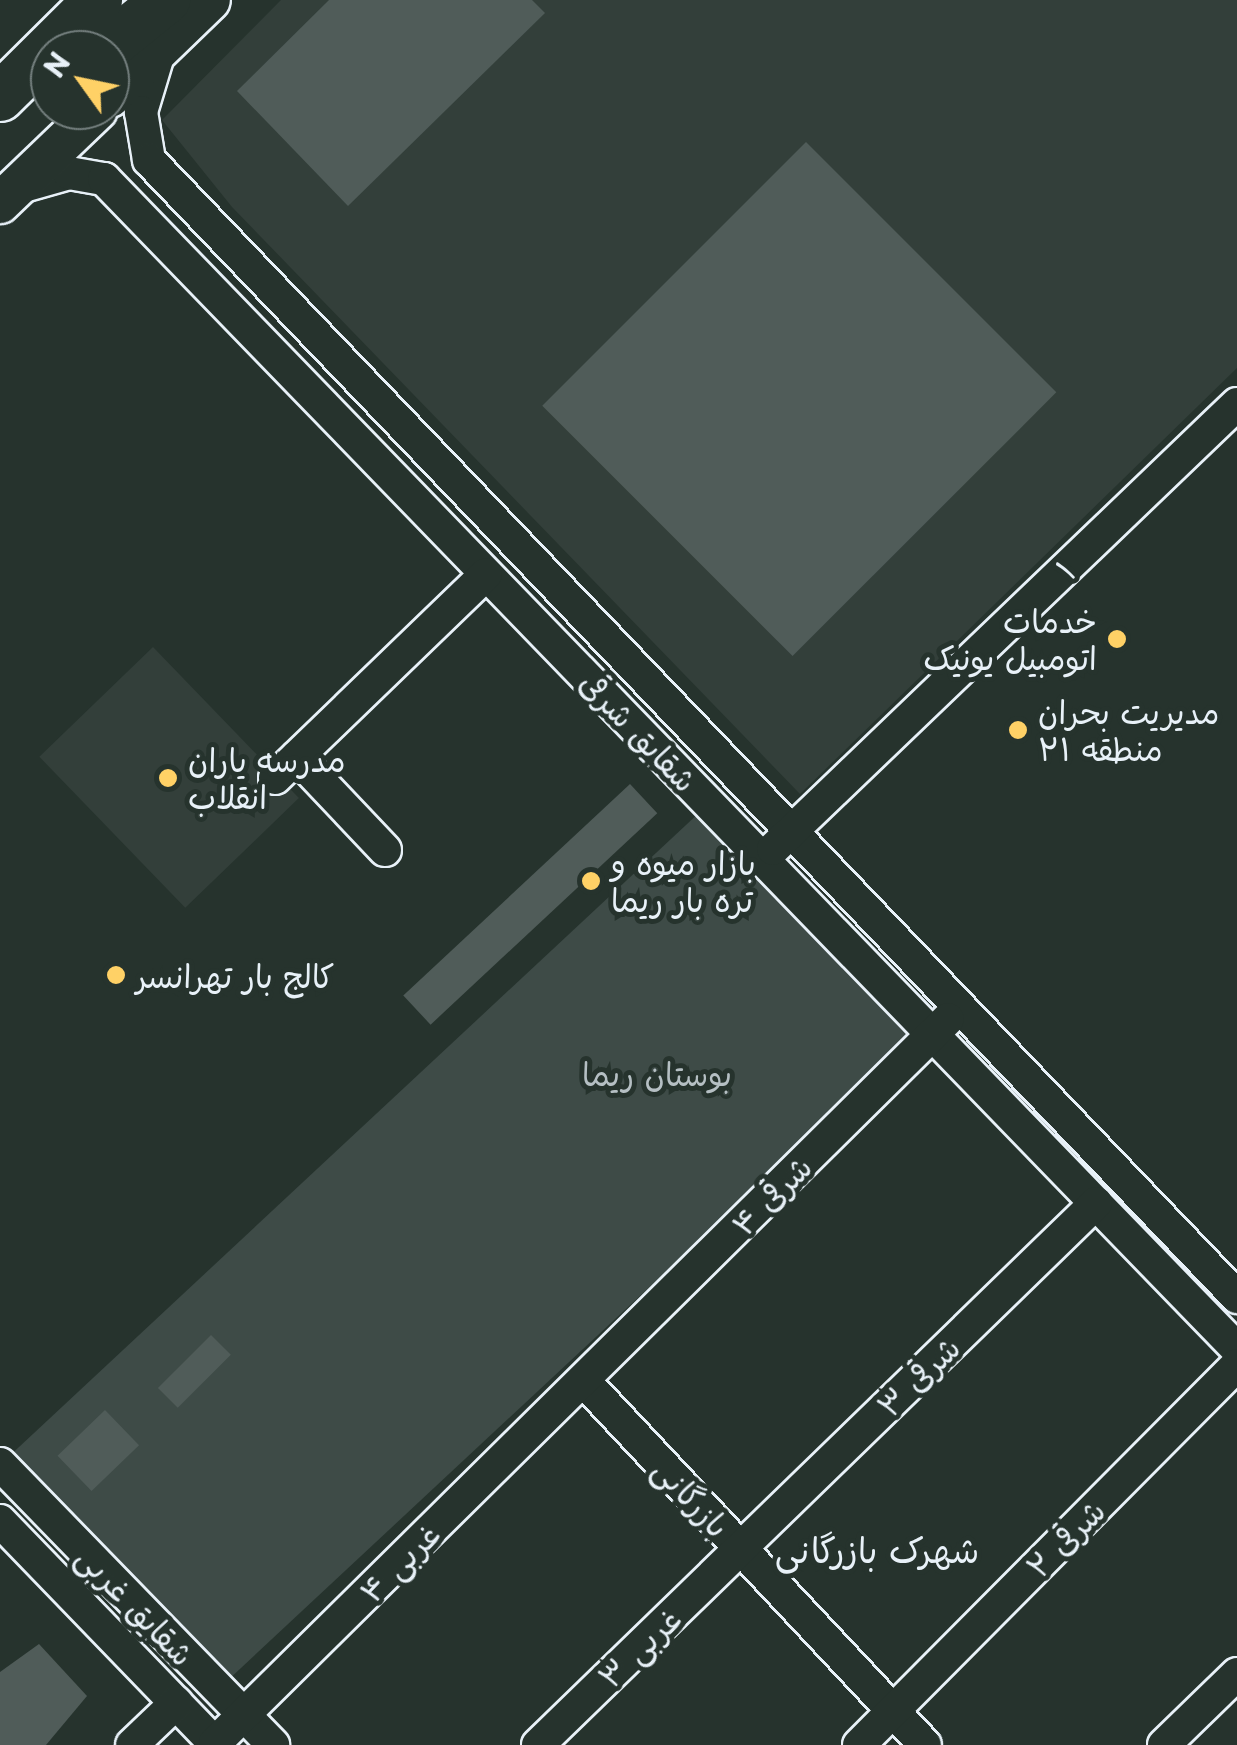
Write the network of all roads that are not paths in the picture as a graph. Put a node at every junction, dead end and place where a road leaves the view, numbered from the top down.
1 (98, 0) edge
2 (166, 0) edge
3 (210, 0) edge
4 (129, 30) edge
5 (160, 49) junction
6 (130, 78) edge
7 (0, 96) edge
8 (30, 110) edge
9 (76, 130) edge
10 (0, 134) edge
11 (8, 196) edge
12 (1237, 404) edge
13 (486, 574) junction
14 (788, 833) junction
15 (385, 850) dead end
16 (764, 860) junction
17 (958, 1009) junction
18 (933, 1034) junction
19 (1096, 1204) junction
20 (1237, 1297) edge
21 (1237, 1348) edge
22 (1237, 1364) edge
23 (583, 1380) junction
24 (0, 1464) edge
25 (0, 1520) edge
26 (741, 1548) junction
27 (1237, 1674) edge
28 (176, 1703) junction
29 (893, 1712) junction
30 (244, 1715) junction
31 (216, 1744) edge
32 (132, 1745) edge
33 (273, 1745) edge
34 (538, 1745) edge
35 (859, 1745) edge
36 (925, 1745) edge
37 (1164, 1745) edge

1 - 7 highway
2 - 4 highway
3 - 5 main road
5 - 6 main road
5 - 14 street, شقایق شرقی
8 - 10 highway
9 - 11 main road
11 - 13 street, شقایق شرقی
12 - 14 street, ۱
13 - 15 street
13 - 16 street, شقایق شرقی
14 - 16 street, ۱
14 - 17 street, شقایق شرقی
16 - 18 street, شقایق شرقی
17 - 18 street, ۴ شرقی
17 - 20 street, شقایق شرقی
18 - 19 street, شقایق شرقی
18 - 23 street, ۴ شرقی
19 - 21 street, شقایق شرقی
19 - 26 street, ۳ شرقی
22 - 29 street, ۲ شرقی
23 - 26 street, بازرگانی
23 - 30 street, ۴ غربی
24 - 30 street, شقایق غربی
25 - 28 street, شقایق غربی
26 - 29 street, بازرگانی
26 - 34 street, ۳ غربی
27 - 37 street
28 - 31 street, شقایق غربی
28 - 32 street
29 - 35 street, ۲ شرقی
29 - 36 street, بازرگانی
30 - 31 street, ۴ غربی
30 - 33 street, شقایق غربی

